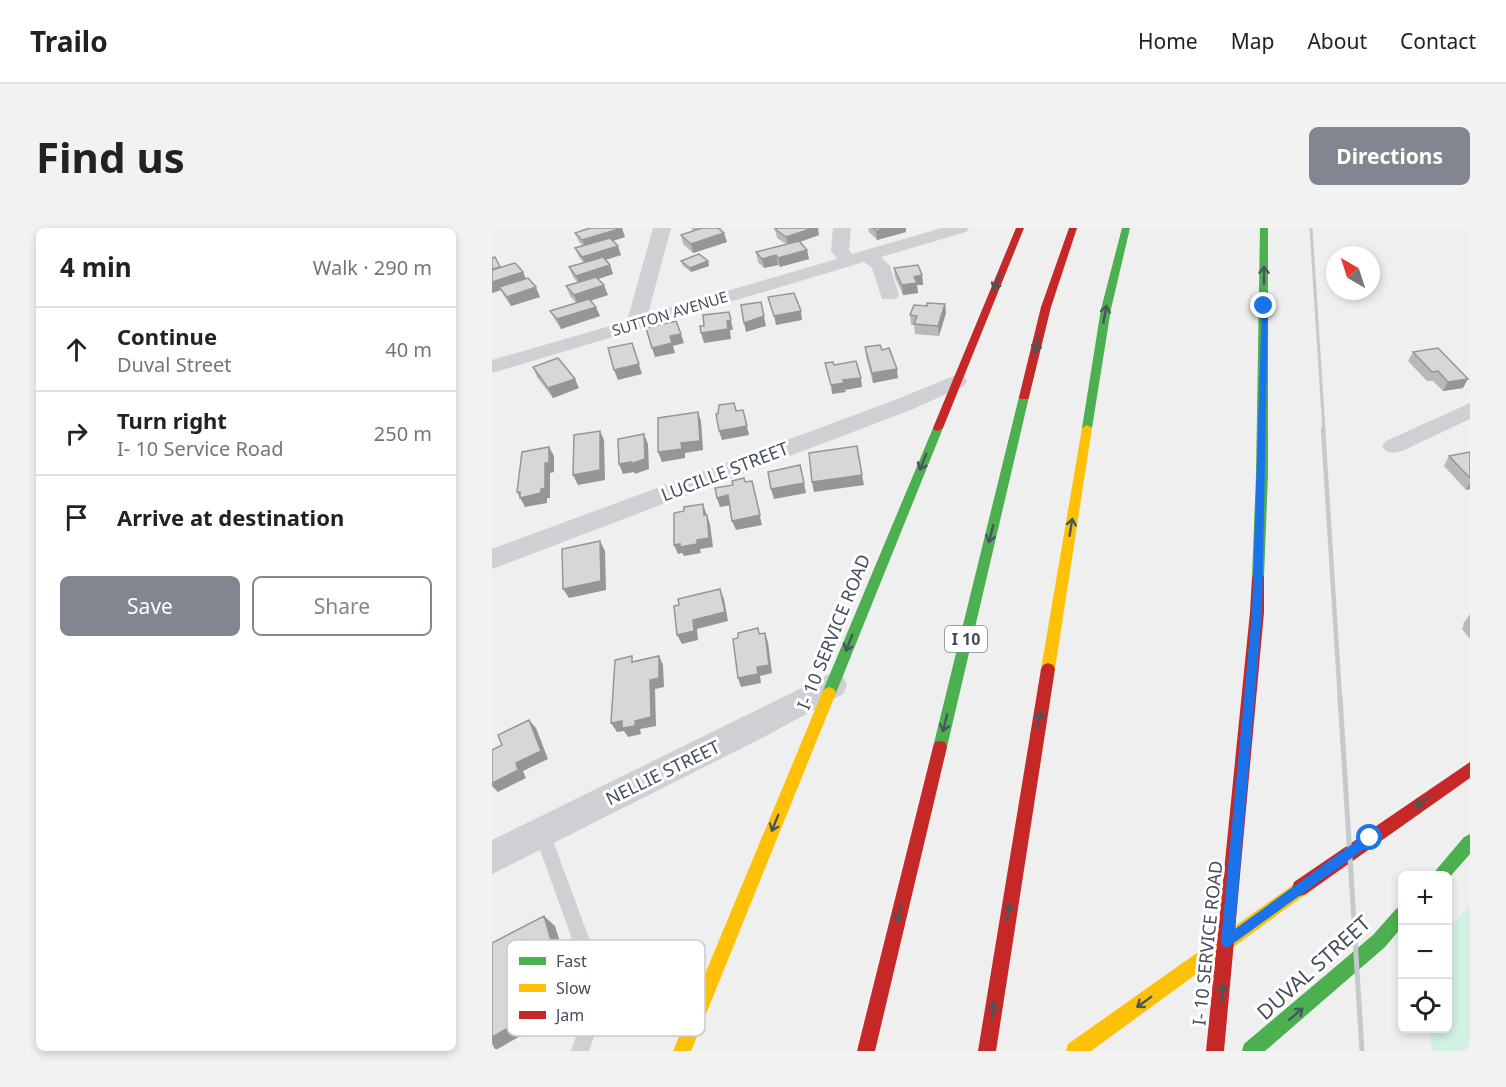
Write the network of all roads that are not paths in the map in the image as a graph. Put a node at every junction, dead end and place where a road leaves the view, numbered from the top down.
1 (662, 228) edge
2 (842, 228) edge
3 (960, 228) edge
4 (1020, 228) edge
5 (1073, 228) edge
6 (1126, 228) edge
7 (1264, 228) edge
8 (857, 258) junction
9 (889, 295) dead end
10 (636, 324) junction
11 (492, 367) edge
12 (956, 381) junction
13 (1470, 410) edge
14 (1394, 446) dead end
15 (492, 559) edge
16 (832, 685) junction
17 (1470, 769) edge
18 (542, 832) junction
19 (1470, 842) edge
20 (492, 858) edge
21 (1444, 871) edge
22 (1398, 920) edge
23 (581, 940) edge
24 (1227, 942) junction
25 (705, 995) edge
26 (585, 1036) edge
27 (688, 1036) edge
28 (580, 1051) edge
29 (682, 1051) edge
30 (866, 1051) edge
31 (987, 1051) edge
32 (1075, 1051) edge
33 (1215, 1051) edge
34 (1251, 1051) edge

1 - 10 street
2 - 8 street
3 - 8 street, SUTTON AVENUE
4 -> 12 main road, I- 10 SERVICE ROAD
5 -> 30 main road, I 10
31 -> 6 main road
24 -> 7 main road, I- 10 SERVICE ROAD
8 - 9 street
8 - 10 street, SUTTON AVENUE
10 - 11 street, SUTTON AVENUE
12 - 15 street, LUCILLE STREET
12 -> 16 main road, I- 10 SERVICE ROAD
13 - 14 street
16 - 18 street, NELLIE STREET
16 -> 25 main road, I- 10 SERVICE ROAD
17 -> 24 main road
18 - 20 street, NELLIE STREET
18 - 23 lane
19 - 21 main road
34 -> 22 main road, DUVAL STREET
24 -> 32 main road
33 -> 24 main road, I- 10 SERVICE ROAD
26 - 28 lane
27 -> 29 main road, I- 10 SERVICE ROAD

